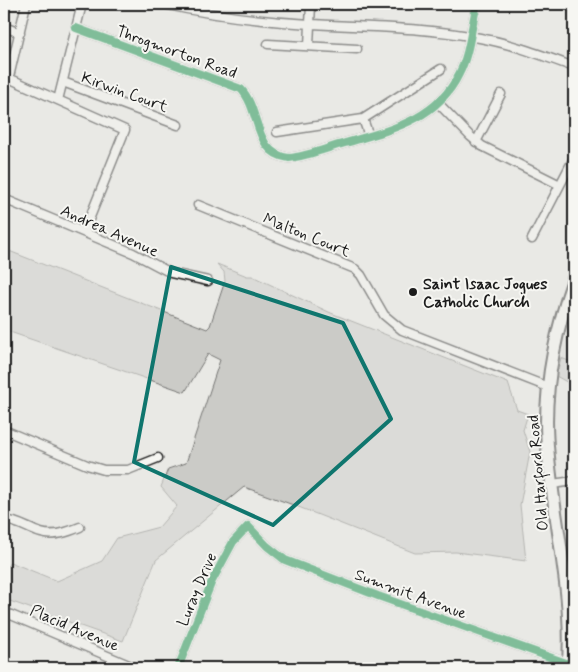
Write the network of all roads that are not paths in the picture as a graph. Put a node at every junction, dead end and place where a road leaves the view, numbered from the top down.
1 (26, 4) edge
2 (82, 4) edge
3 (163, 4) edge
4 (311, 4) edge
5 (477, 4) edge
6 (309, 24) junction
7 (4, 27) edge
8 (76, 28) junction
9 (20, 33) junction
10 (471, 36) junction
11 (268, 44) dead end
12 (309, 46) junction
13 (357, 49) dead end
14 (574, 67) edge
15 (441, 69) dead end
16 (6, 76) edge
17 (63, 82) junction
18 (501, 94) dead end
19 (58, 100) junction
20 (438, 103) junction
21 (363, 119) junction
22 (178, 125) dead end
23 (277, 132) dead end
24 (369, 136) junction
25 (476, 142) junction
26 (574, 158) edge
27 (560, 185) junction
28 (4, 199) edge
29 (198, 205) dead end
30 (84, 232) junction
31 (532, 239) dead end
32 (574, 278) edge
33 (208, 281) dead end
34 (548, 387) junction
35 (4, 430) edge
36 (158, 458) dead end
37 (574, 481) edge
38 (552, 484) junction
39 (4, 520) edge
40 (248, 526) joint
41 (80, 527) dead end
42 (4, 612) edge
43 (570, 667) edge
44 (136, 668) edge
45 (178, 668) edge

1 - 9 street
2 - 8 street
3 - 6 street
4 - 6 street
5 - 10 street, Throgmorton Road
6 - 10 street
6 - 12 street
7 - 9 street
8 - 17 street
8 - 24 street, Throgmorton Road
9 - 16 street
10 - 14 street
10 - 20 street, Throgmorton Road
11 - 12 street
12 - 13 street
15 - 21 street
16 - 19 street
17 - 19 street
17 - 22 street, Kirwin Court
18 - 25 street
19 - 30 street
20 - 24 street, Throgmorton Road
20 - 25 street
21 - 23 street
21 - 24 street
25 - 27 street
26 - 27 street
27 - 31 street
28 - 30 street, Andrea Avenue
29 - 34 street, Malton Court
30 - 33 street, Andrea Avenue
32 - 34 street, Old Harford Road
34 - 38 street, Old Harford Road
35 - 36 street
37 - 38 street
38 - 43 street, Old Harford Road
39 - 41 street
40 - 43 street, Summit Avenue
40 - 45 street, Luray Drive
42 - 44 street, Placid Avenue

